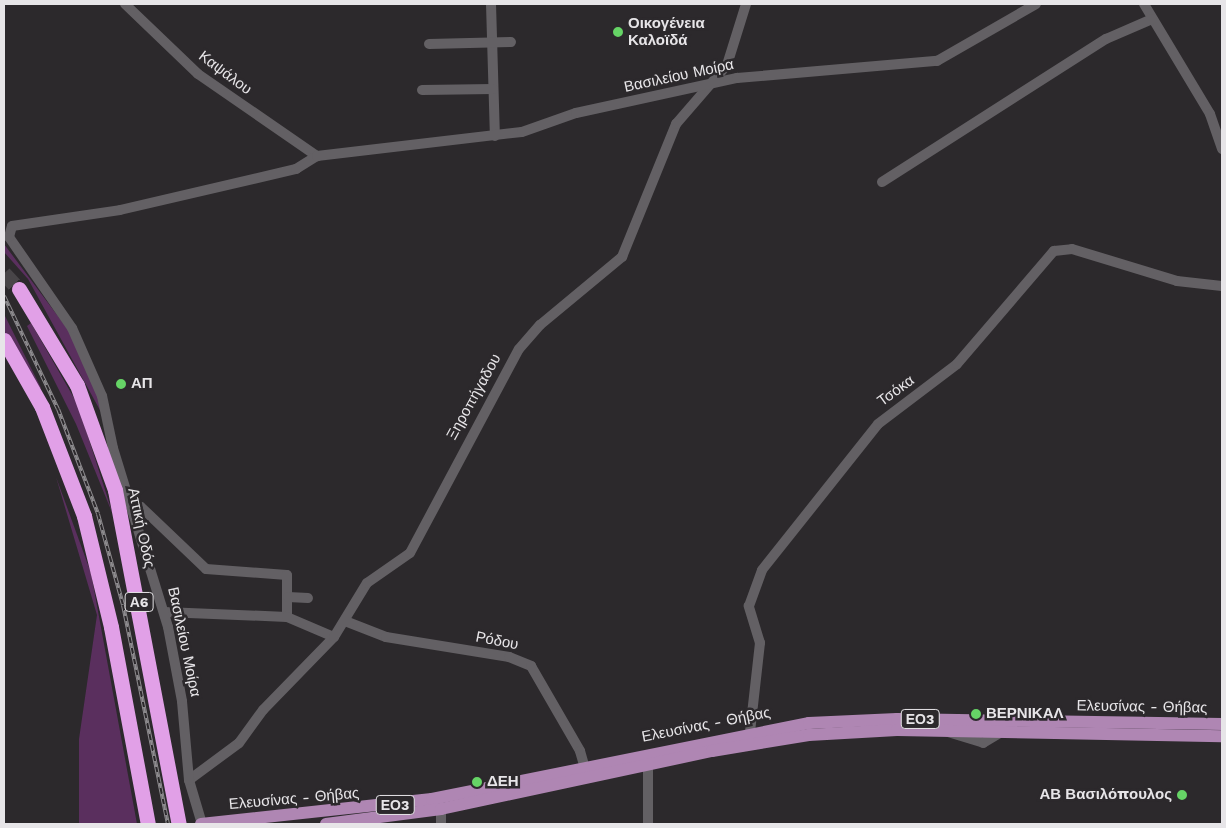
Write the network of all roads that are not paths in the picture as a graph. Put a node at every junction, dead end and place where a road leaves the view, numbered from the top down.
1 (125, 4) edge
2 (491, 4) edge
3 (746, 4) edge
4 (1036, 4) edge
5 (1144, 4) edge
6 (1152, 19) junction
7 (492, 42) junction
8 (511, 42) dead end
9 (429, 44) dead end
10 (712, 83) junction
11 (493, 89) junction
12 (422, 90) dead end
13 (495, 136) junction
14 (1222, 148) edge
15 (317, 156) junction
16 (882, 182) dead end
17 (1222, 286) edge
18 (18, 289) tunnel mouth
19 (4, 340) edge
20 (130, 504) junction
21 (288, 596) junction
22 (308, 598) dead end
23 (164, 612) junction
24 (287, 617) junction
25 (345, 621) junction
26 (334, 637) junction
27 (1222, 724) edge
28 (750, 732) junction
29 (1222, 736) edge
30 (648, 759) junction
31 (586, 772) junction
32 (189, 780) junction
33 (441, 809) junction
34 (148, 824) edge
35 (179, 824) edge
36 (201, 824) edge
37 (326, 824) edge
38 (441, 824) edge
39 (648, 824) edge

1 - 15 street, Καψάλου
2 - 7 street
3 - 10 street, Ξηροπήγαδου
4 - 10 street, Βασιλείου Μοίρα
5 - 6 street
6 - 14 street
6 - 16 street
7 - 8 street
7 - 9 street
7 - 11 street
10 - 13 street, Βασιλείου Μοίρα
10 - 25 street, Ξηροπήγαδου
11 - 12 street
11 - 13 street
13 - 15 street, Βασιλείου Μοίρα
15 - 20 street, Βασιλείου Μοίρα
17 - 28 street, Τσόκα
18 - 35 highway, Αττική Οδός / Α6
19 - 34 highway, Α6
20 - 21 street
20 - 23 street, Βασιλείου Μοίρα
21 - 22 street
21 - 24 street
23 - 24 street
23 - 32 street, Βασιλείου Μοίρα
24 - 26 street
25 - 26 street, Ξηροπήγαδου
25 - 31 street, Ρόδου
26 - 32 street, Ξηροπήγαδου
27 - 28 main road, Ελευσίνας - Θήβας / ΕΟ3
28 - 30 main road, Ελευσίνας - Θήβας / ΕΟ3
29 - 30 main road, Ελευσίνας - Θήβας / ΕΟ3
30 - 31 main road, Ελευσίνας - Θήβας / ΕΟ3
30 - 39 street
31 - 33 main road, Ελευσίνας - Θήβας / ΕΟ3
31 - 36 main road, Ελευσίνας - Θήβας / ΕΟ3
32 - 36 street, Βασιλείου Μοίρα
33 - 37 main road, Ελευσίνας - Θήβας / ΕΟ3
33 - 38 street

